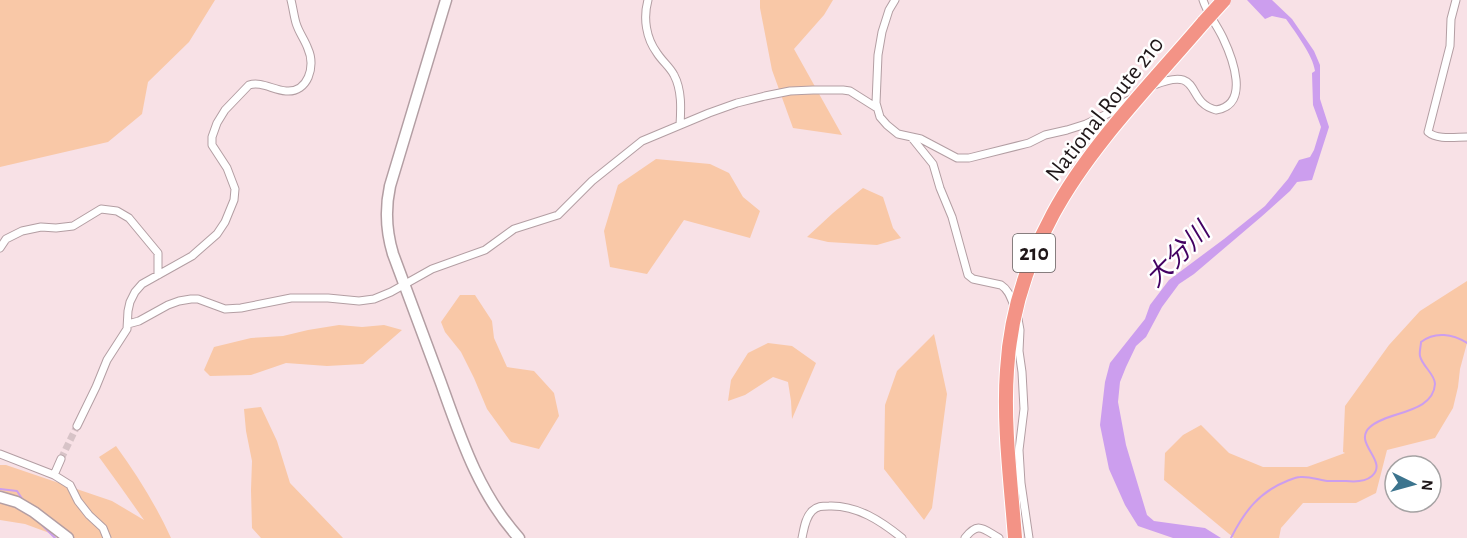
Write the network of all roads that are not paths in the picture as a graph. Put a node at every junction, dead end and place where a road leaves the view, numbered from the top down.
1 (291, 0) edge
2 (446, 0) edge
3 (648, 0) edge
4 (895, 0) edge
5 (1203, 0) edge
6 (1224, 0) edge
7 (1456, 0) edge
8 (1148, 87) junction
9 (876, 108) junction
10 (680, 125) junction
11 (1467, 137) edge
12 (912, 138) junction
13 (0, 248) edge
14 (158, 275) junction
15 (404, 284) junction
16 (1016, 311) junction
17 (128, 324) junction
18 (77, 426) tunnel mouth
19 (0, 454) edge
20 (61, 459) tunnel mouth
21 (54, 475) junction
22 (0, 497) edge
23 (68, 538) edge
24 (108, 538) edge
25 (519, 538) edge
26 (802, 538) edge
27 (902, 538) edge
28 (964, 538) edge
29 (999, 538) edge
30 (1015, 538) edge
31 (1029, 538) edge

1 - 14 street
2 - 15 street
3 - 10 street
4 - 9 street
5 - 8 street
6 - 8 highway, National Route 210 / 210, bridge
7 - 11 street
8 - 12 street
8 - 16 highway, National Route 210 / 210
9 - 10 street
9 - 12 street
10 - 15 street
12 - 16 street
13 - 14 street
14 - 17 street
15 - 17 street
15 - 25 street
16 - 30 highway, National Route 210 / 210
16 - 31 street
17 - 18 street
19 - 21 street
20 - 21 street
21 - 24 street
22 - 23 street
26 - 27 street
28 - 29 street

